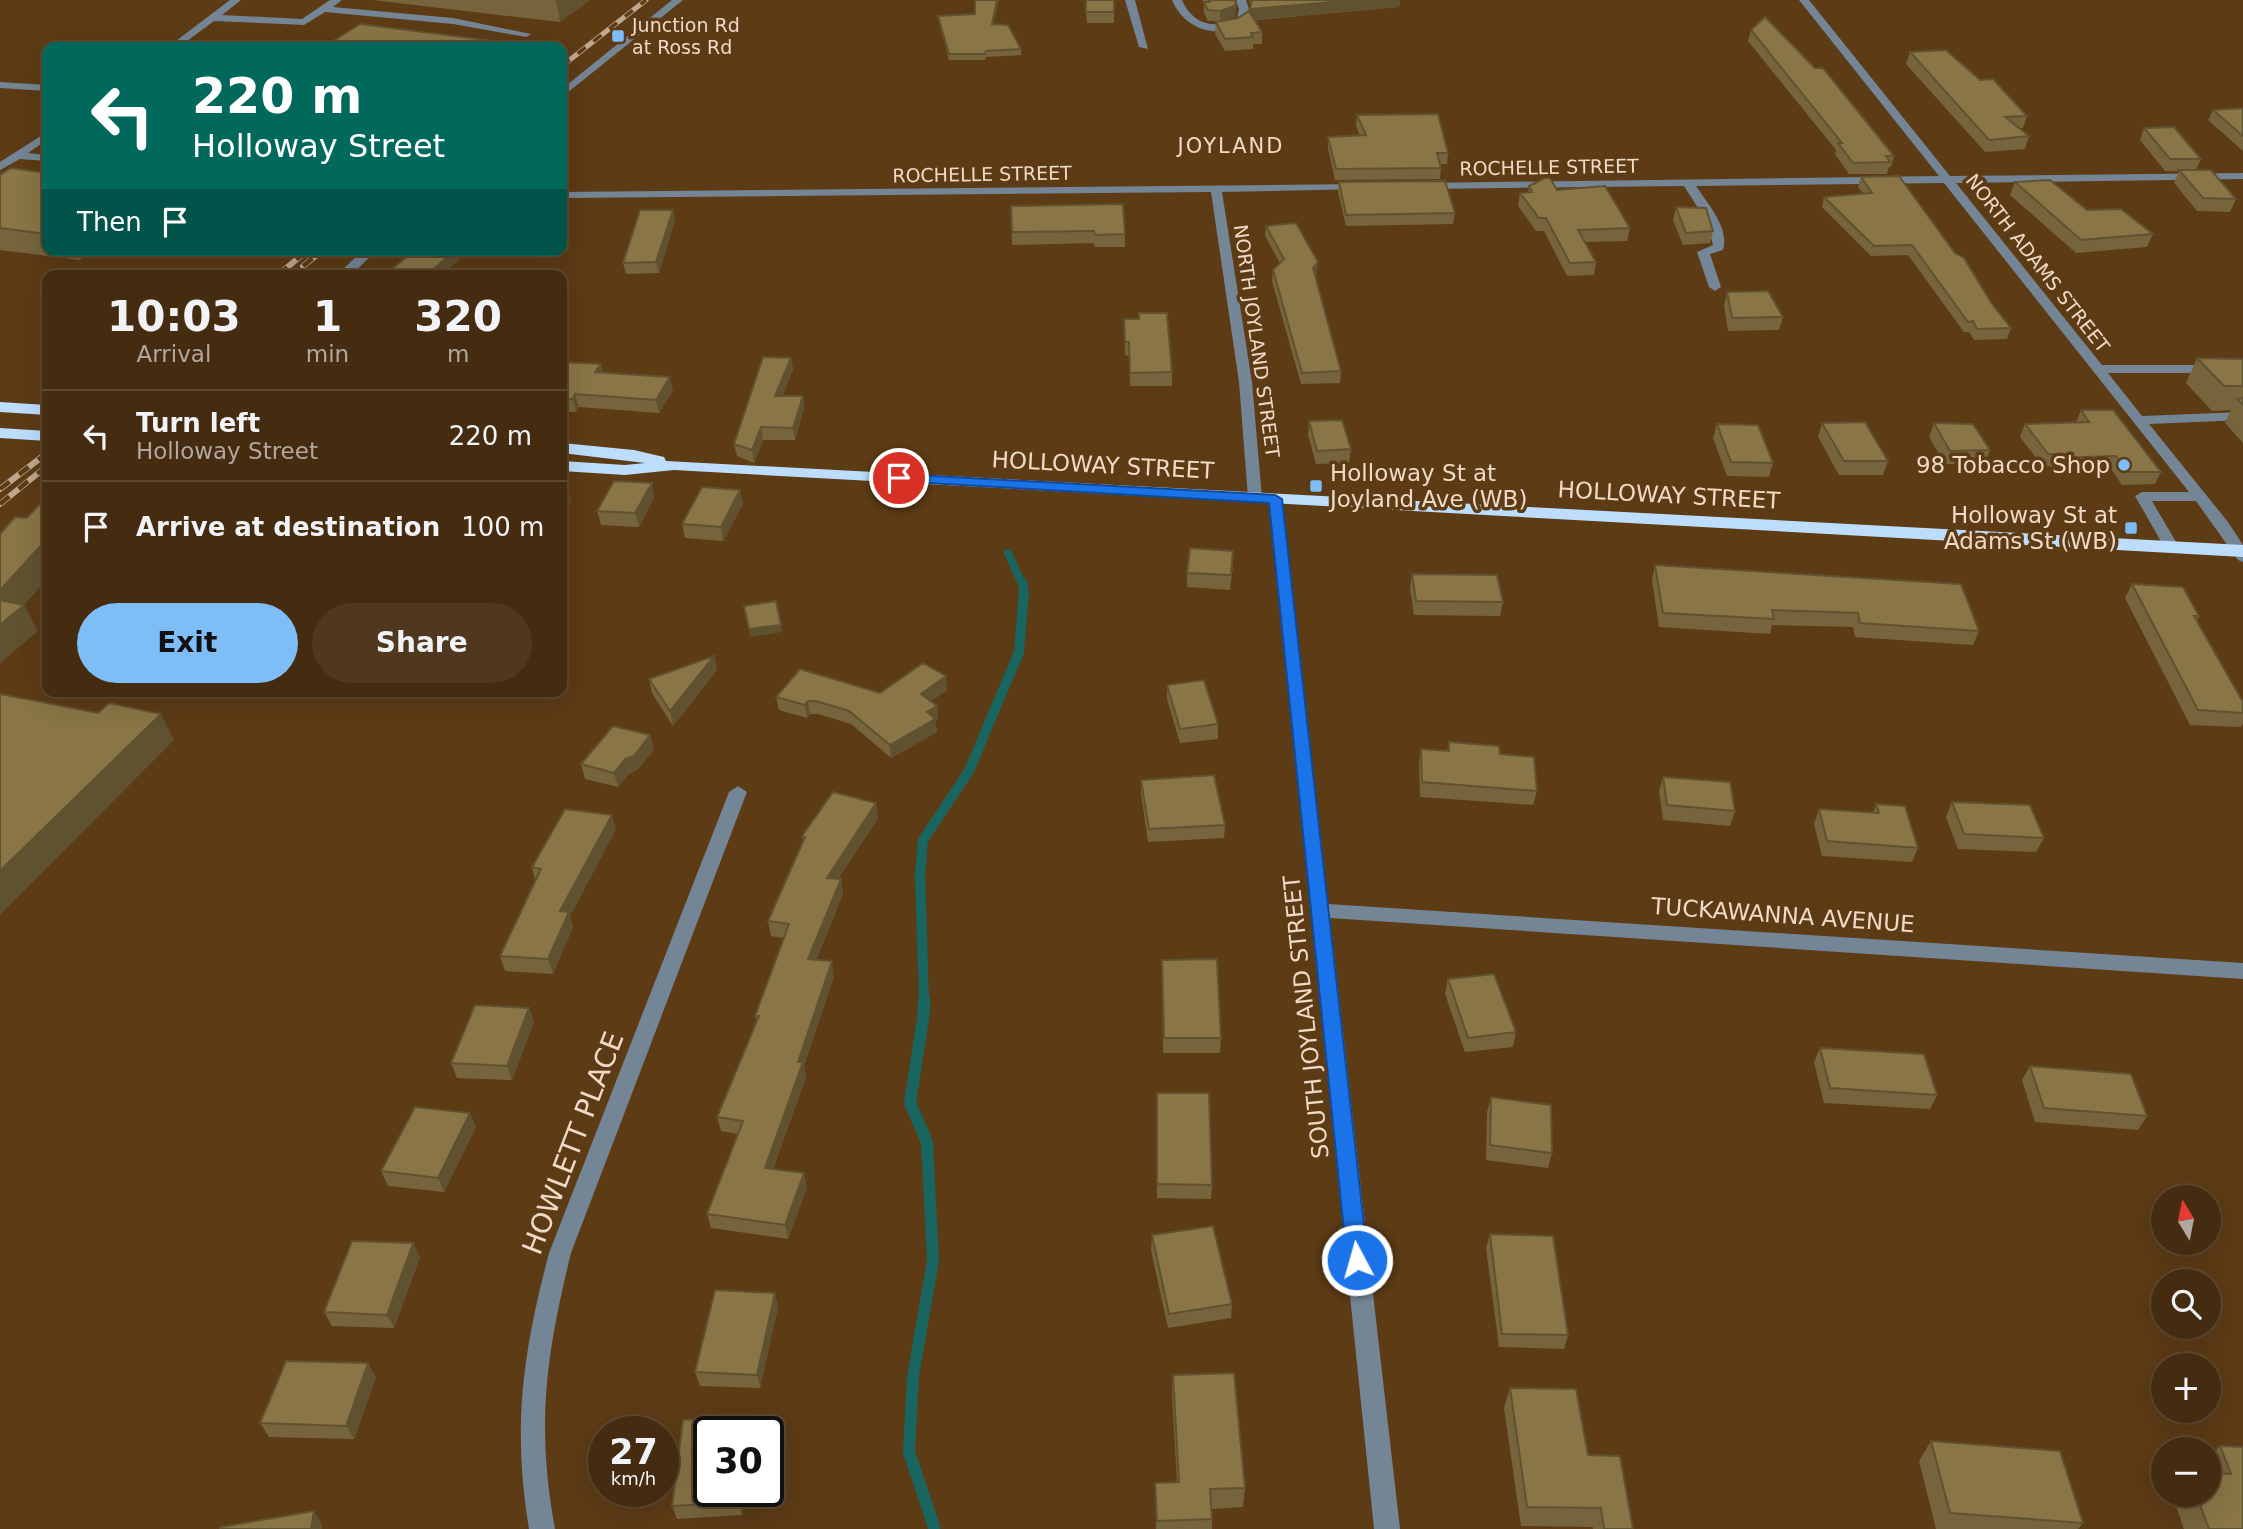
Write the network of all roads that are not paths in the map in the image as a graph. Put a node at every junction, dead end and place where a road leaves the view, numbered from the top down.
1 (236, 0) edge
2 (337, 0) edge
3 (678, 0) edge
4 (1130, 0) edge
5 (1177, 0) edge
6 (1241, 0) edge
7 (1804, 0) edge
8 (323, 9) junction
9 (214, 18) junction
10 (526, 34) dead end
11 (180, 42) edge
12 (1144, 47) dead end
13 (0, 85) edge
14 (42, 88) edge
15 (567, 90) edge
16 (42, 138) edge
17 (17, 155) junction
18 (42, 158) edge
19 (0, 167) edge
20 (2243, 176) edge
21 (1948, 180) junction
22 (1688, 183) junction
23 (1371, 186) edge
24 (1411, 186) edge
25 (1216, 189) junction
26 (567, 195) edge
27 (364, 256) edge
28 (348, 270) edge
29 (1715, 287) dead end
30 (2097, 369) junction
31 (2243, 369) edge
32 (0, 407) edge
33 (42, 410) edge
34 (2243, 416) edge
35 (2137, 420) junction
36 (0, 433) edge
37 (42, 436) edge
38 (567, 448) edge
39 (674, 465) junction
40 (567, 466) edge
41 (2199, 497) junction
42 (1265, 499) junction
43 (2171, 547) junction
44 (2242, 553) edge
45 (738, 792) dead end
46 (1319, 910) junction
47 (2243, 971) edge
48 (542, 1529) edge
49 (1387, 1529) edge

1 - 9 street
2 - 8 street
3 - 15 street
4 - 12 street
5 - 6 street
7 - 21 street, NORTH ADAMS STREET
8 - 9 street
8 - 10 street
9 - 11 street
13 - 14 street
16 - 17 street
17 - 18 street
17 - 19 street
20 - 21 street, ROCHELLE STREET
21 - 22 street, ROCHELLE STREET
21 - 30 street, NORTH ADAMS STREET
22 - 24 street, ROCHELLE STREET
22 - 29 street
23 - 25 street, ROCHELLE STREET
25 - 26 street, ROCHELLE STREET
25 - 42 street, NORTH JOYLAND STREET
27 - 28 street
30 - 31 street
30 - 35 street, NORTH ADAMS STREET
32 - 33 highway
34 - 35 street
35 - 41 street, NORTH ADAMS STREET
36 - 37 highway
38 - 39 highway, HOLLOWAY STREET
39 - 40 highway, HOLLOWAY STREET
39 - 42 highway, HOLLOWAY STREET
41 - 43 street
41 - 44 street, NORTH ADAMS STREET
42 - 43 highway, HOLLOWAY STREET
42 - 46 street, SOUTH JOYLAND STREET
43 - 44 highway, HOLLOWAY STREET
45 - 48 street, HOWLETT PLACE
46 - 47 street, TUCKAWANNA AVENUE
46 - 49 street, SOUTH JOYLAND STREET

